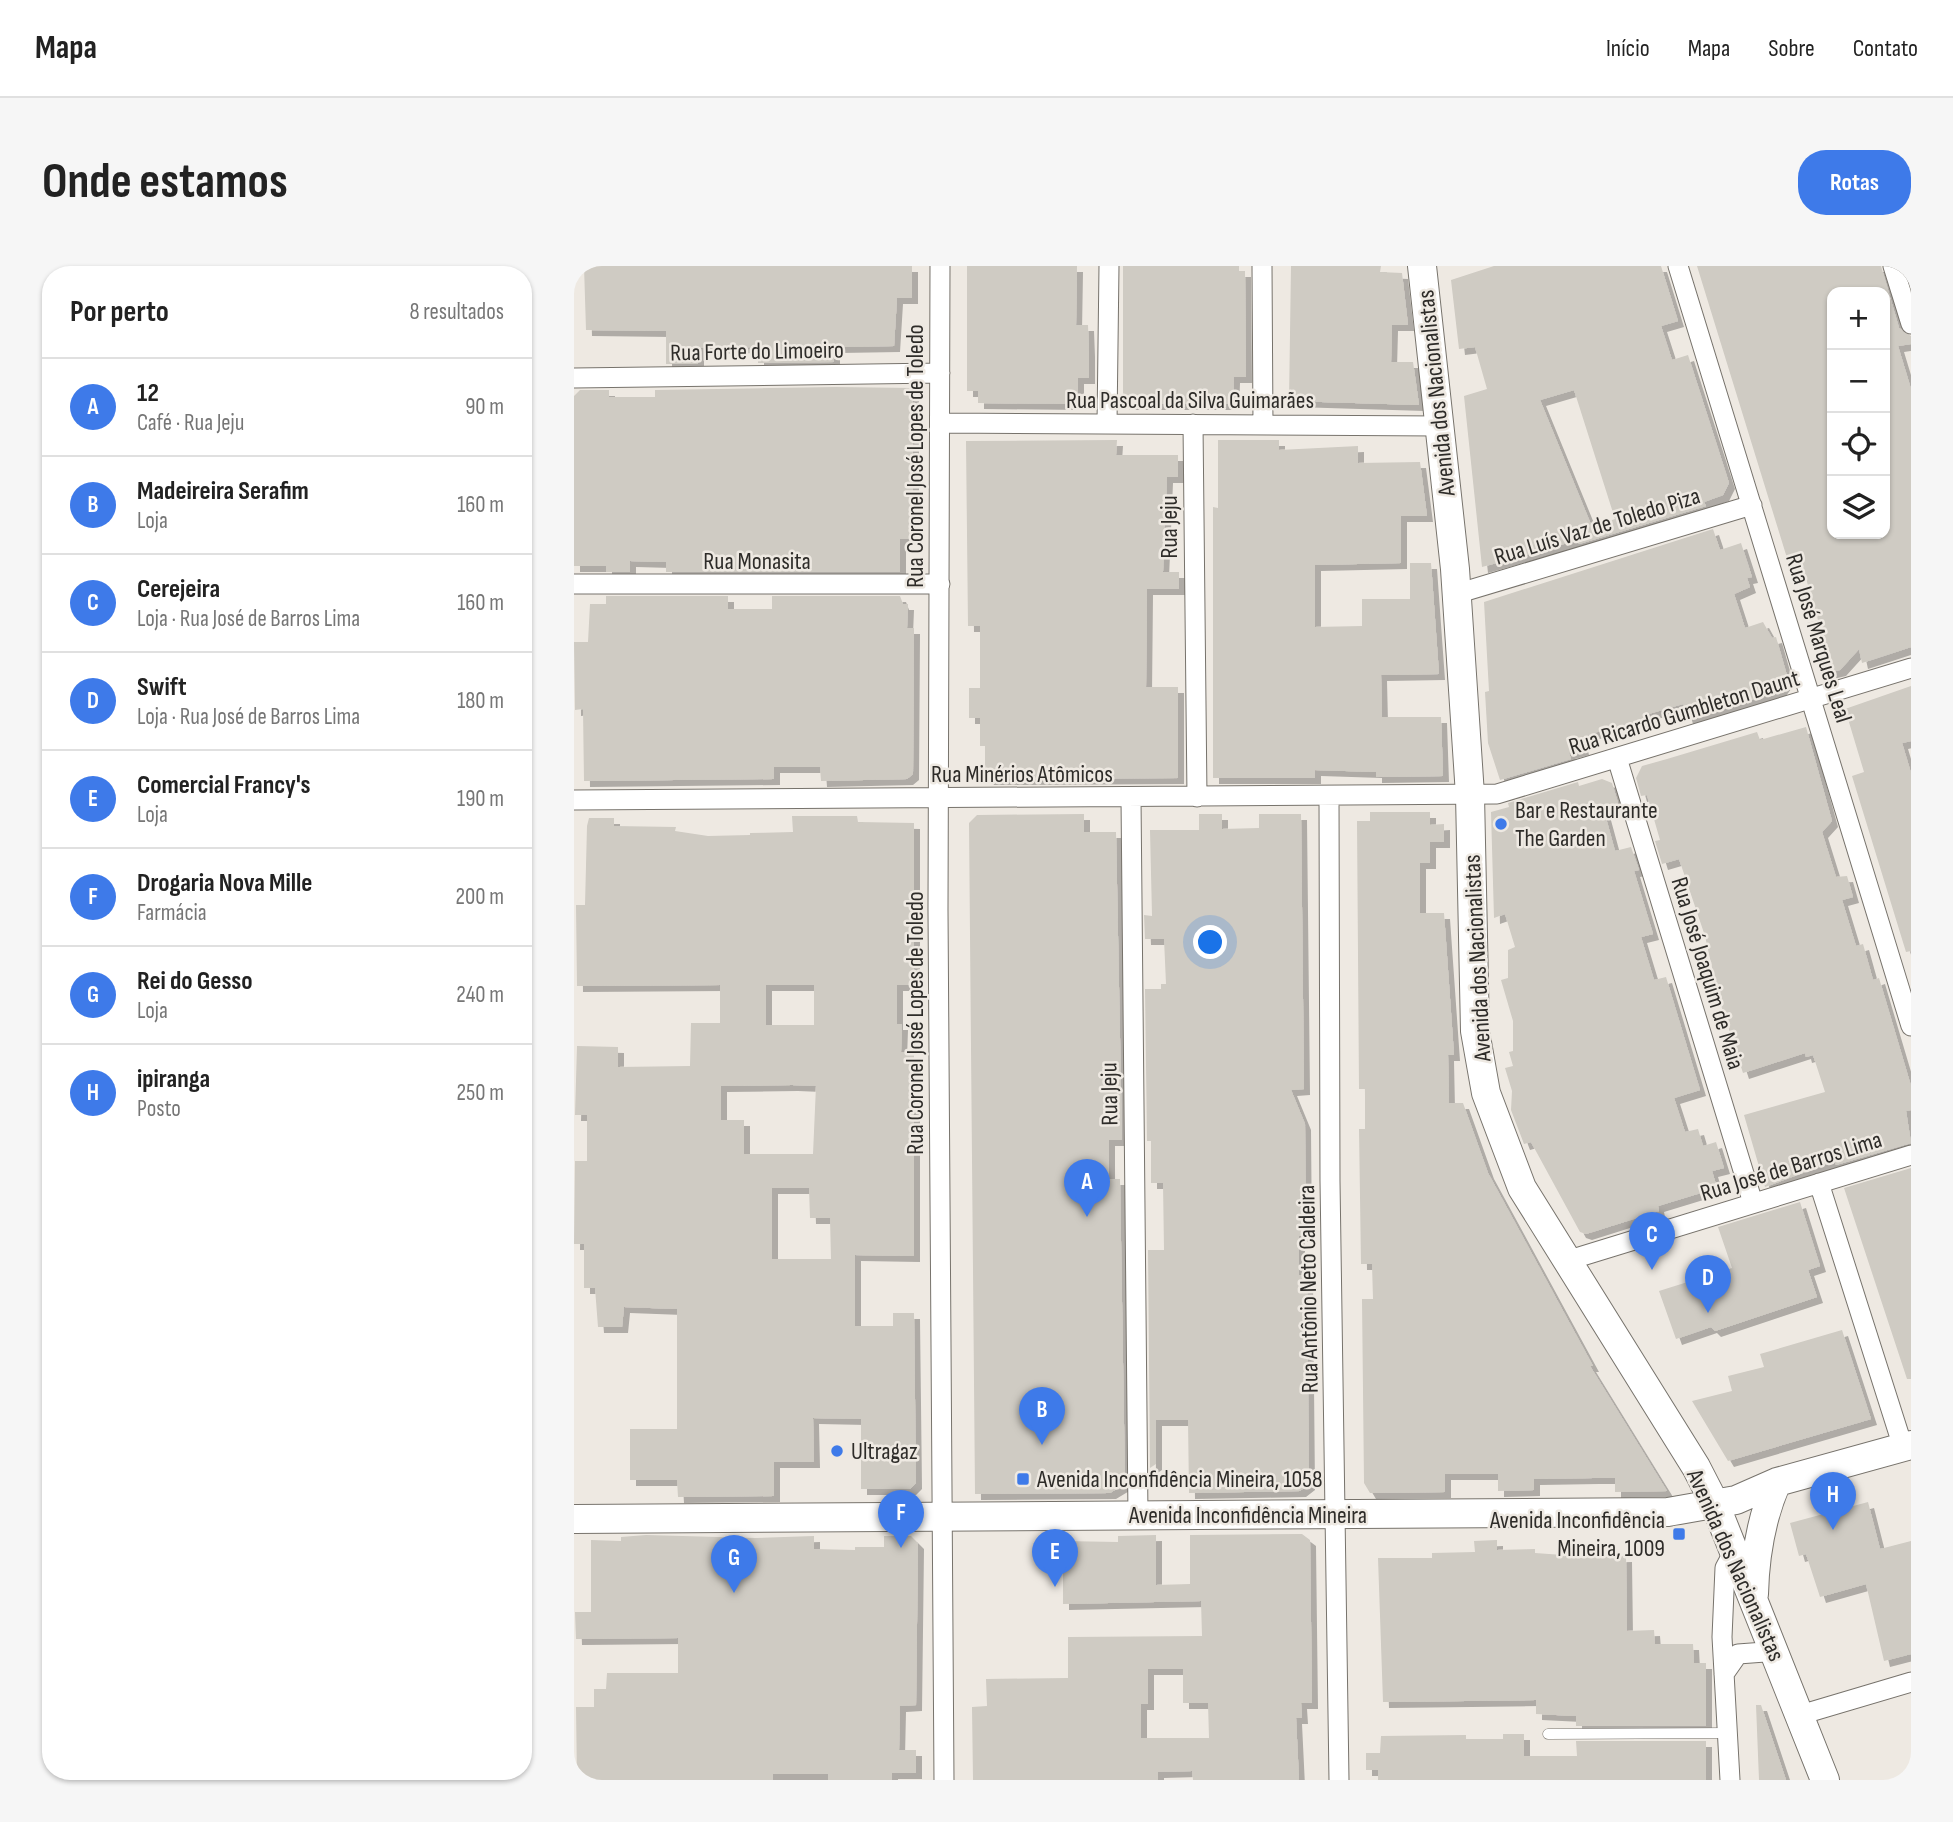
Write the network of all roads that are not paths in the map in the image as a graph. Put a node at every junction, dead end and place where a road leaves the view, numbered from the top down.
1 (940, 266) edge
2 (1109, 266) edge
3 (1262, 266) edge
4 (1678, 266) edge
5 (1894, 266) edge
6 (1425, 267) edge
7 (1911, 324) edge
8 (940, 373) junction
9 (574, 378) edge
10 (940, 423) junction
11 (1107, 424) junction
12 (1193, 424) junction
13 (1263, 425) junction
14 (1439, 426) junction
15 (1752, 505) junction
16 (574, 584) edge
17 (940, 584) junction
18 (1456, 594) junction
19 (1911, 668) edge
20 (1812, 698) junction
21 (1617, 758) junction
22 (1469, 795) junction
23 (1329, 796) junction
24 (1197, 797) junction
25 (939, 798) junction
26 (1131, 798) junction
27 (574, 800) edge
28 (1911, 1026) edge
29 (1911, 1155) edge
30 (1818, 1183) junction
31 (1754, 1203) junction
32 (1566, 1261) junction
33 (1907, 1446) edge
34 (1777, 1482) junction
35 (1715, 1504) junction
36 (944, 1515) junction
37 (1336, 1515) junction
38 (1138, 1516) junction
39 (574, 1519) edge
40 (1733, 1553) junction
41 (1754, 1600) junction
42 (1777, 1657) junction
43 (1724, 1674) junction
44 (1911, 1682) edge
45 (1800, 1715) junction
46 (1729, 1733) junction
47 (1548, 1734) dead end
48 (944, 1780) edge
49 (1339, 1780) edge
50 (1730, 1780) edge
51 (1825, 1780) edge

1 - 8 street, Rua Coronel José Lopes de Toledo
2 - 11 street
3 - 13 street
4 - 15 street, Rua José Marques Leal
5 - 7 street
6 - 14 main road, Avenida dos Nacionalistas
8 - 9 street, Rua Forte do Limoeiro
8 - 10 street, Rua Coronel José Lopes de Toledo
10 - 11 street, Rua Pascoal da Silva Guimarães
10 - 17 street, Rua Coronel José Lopes de Toledo
11 - 12 street, Rua Pascoal da Silva Guimarães
12 - 13 street, Rua Pascoal da Silva Guimarães
12 - 24 street, Rua Jeju
13 - 14 street, Rua Pascoal da Silva Guimarães
14 - 18 main road, Avenida dos Nacionalistas
15 - 18 street, Rua Luís Vaz de Toledo Piza
15 - 20 street, Rua José Marques Leal
16 - 17 street, Rua Monasita
17 - 25 street, Rua Coronel José Lopes de Toledo
18 - 22 main road, Avenida dos Nacionalistas
19 - 20 street, Rua Ricardo Gumbleton Daunt
20 - 21 street, Rua Ricardo Gumbleton Daunt
20 - 28 street, Rua José Marques Leal
21 - 22 street, Rua Ricardo Gumbleton Daunt
21 - 31 street, Rua José Joaquim de Maia
22 - 23 street, Rua Minérios Atômicos
22 - 32 main road, Avenida dos Nacionalistas
23 - 24 street, Rua Minérios Atômicos
23 - 37 street, Rua Antônio Neto Caldeira
24 - 26 street, Rua Minérios Atômicos
25 - 26 street, Rua Minérios Atômicos
25 - 27 street, Rua Minérios Atômicos
25 - 36 street, Rua Coronel José Lopes de Toledo
26 - 38 street, Rua Jeju
29 - 30 street, Rua José de Barros Lima
30 - 31 street, Rua José de Barros Lima
30 - 33 street
31 - 32 street, Rua José de Barros Lima
32 - 35 main road, Avenida dos Nacionalistas
33 - 34 main road, Avenida Inconfidência Mineira
34 - 35 main road, Avenida Inconfidência Mineira
34 - 41 main road
35 - 37 main road, Avenida Inconfidência Mineira
35 - 40 main road, Avenida dos Nacionalistas
36 - 38 main road, Avenida Inconfidência Mineira
36 - 39 main road, Avenida Inconfidência Mineira
36 - 48 street, Rua Coronel José Lopes de Toledo
37 - 38 main road, Avenida Inconfidência Mineira
37 - 49 street, Rua Antônio Neto Caldeira
40 - 41 main road, Avenida dos Nacionalistas
40 - 43 street
41 - 42 main road, Avenida dos Nacionalistas
42 - 43 street
42 - 45 main road, Avenida dos Nacionalistas
43 - 46 street
44 - 45 street
45 - 51 main road, Avenida dos Nacionalistas
46 - 47 lane
46 - 50 street

